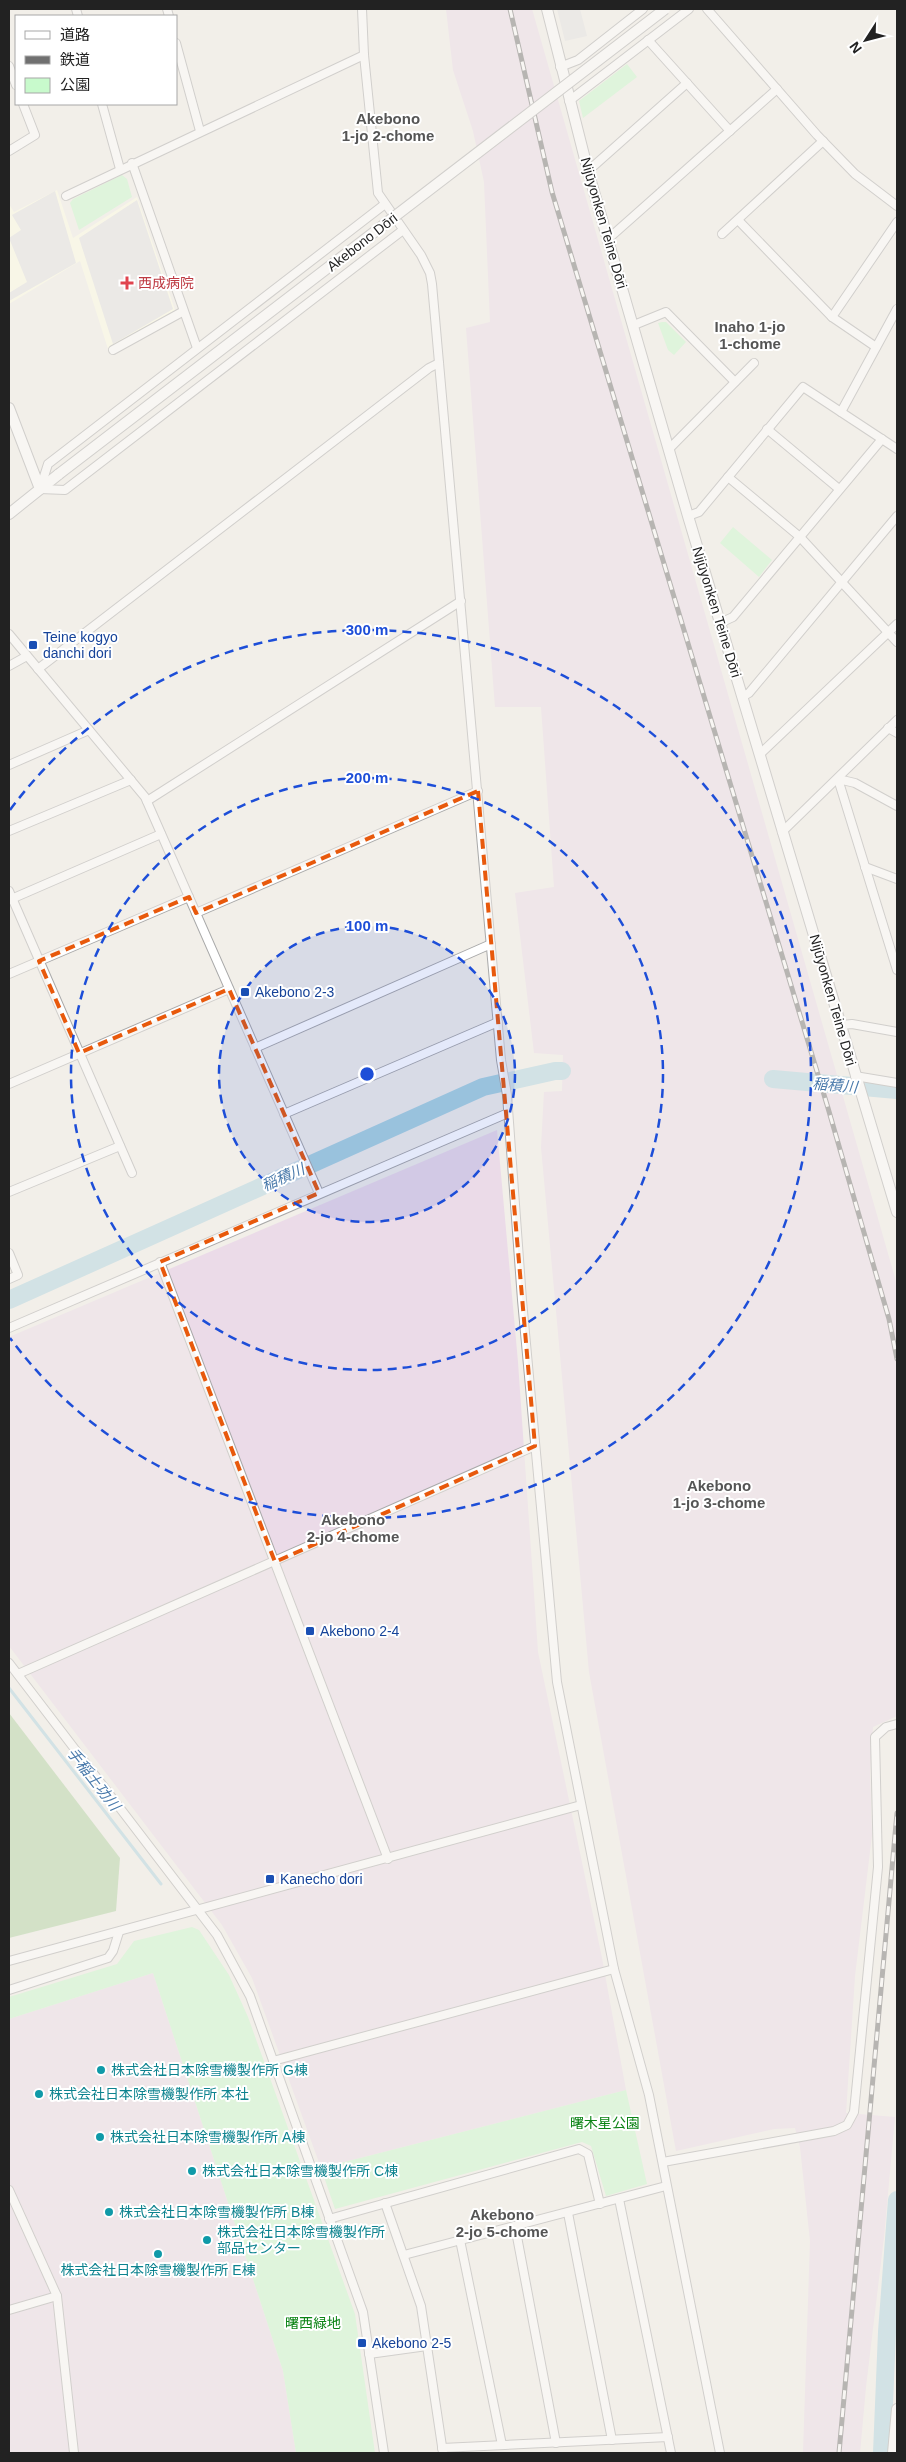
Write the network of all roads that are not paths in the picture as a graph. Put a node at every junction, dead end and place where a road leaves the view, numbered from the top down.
1 (362, 9) edge
2 (547, 9) edge
3 (643, 9) edge
4 (666, 9) edge
5 (689, 9) edge
6 (707, 9) edge
7 (648, 40) junction
8 (178, 51) edge
9 (364, 55) junction
10 (9, 66) edge
11 (560, 67) junction
12 (15, 82) edge
13 (687, 83) junction
14 (777, 89) junction
15 (569, 101) junction
16 (23, 105) edge
17 (102, 105) edge
18 (200, 131) junction
19 (730, 131) junction
20 (822, 141) junction
21 (9, 151) edge
22 (132, 163) junction
23 (120, 168) junction
24 (588, 171) junction
25 (66, 196) dead end
26 (385, 204) junction
27 (897, 206) edge
28 (738, 220) junction
29 (897, 222) edge
30 (402, 230) junction
31 (722, 234) dead end
32 (608, 239) junction
33 (897, 309) edge
34 (182, 312) junction
35 (832, 316) junction
36 (634, 325) junction
37 (876, 347) junction
38 (197, 348) junction
39 (113, 350) dead end
40 (439, 363) junction
41 (754, 363) dead end
42 (735, 382) junction
43 (9, 408) edge
44 (841, 412) junction
45 (767, 429) junction
46 (882, 439) junction
47 (669, 449) junction
48 (897, 449) edge
49 (728, 477) junction
50 (40, 489) junction
51 (839, 489) junction
52 (9, 514) edge
53 (688, 516) junction
54 (897, 516) edge
55 (800, 537) junction
56 (842, 582) junction
57 (460, 601) junction
58 (720, 623) junction
59 (897, 624) edge
60 (889, 633) junction
61 (9, 634) edge
62 (897, 642) edge
63 (27, 656) junction
64 (9, 666) edge
65 (38, 669) junction
66 (742, 697) junction
67 (897, 720) edge
68 (888, 728) junction
69 (89, 730) junction
70 (897, 733) edge
71 (760, 754) junction
72 (9, 766) edge
73 (838, 779) junction
74 (131, 780) junction
75 (478, 790) junction
76 (147, 801) junction
77 (897, 806) edge
78 (9, 831) edge
79 (782, 832) junction
80 (161, 834) junction
81 (865, 867) junction
82 (897, 879) edge
83 (10, 897) edge
84 (189, 897) junction
85 (196, 913) junction
86 (491, 944) junction
87 (39, 961) junction
88 (897, 970) edge
89 (9, 974) edge
90 (229, 989) junction
91 (498, 1022) junction
92 (842, 1025) junction
93 (897, 1032) edge
94 (255, 1048) junction
95 (80, 1053) junction
96 (856, 1079) junction
97 (897, 1083) edge
98 (9, 1084) edge
99 (508, 1113) junction
100 (284, 1114) junction
101 (120, 1146) junction
102 (132, 1173) dead end
103 (9, 1192) edge
104 (318, 1193) junction
105 (897, 1212) edge
106 (9, 1253) edge
107 (160, 1262) junction
108 (9, 1279) edge
109 (9, 1328) edge
110 (534, 1446) junction
111 (275, 1562) junction
112 (9, 1663) edge
113 (18, 1674) junction
114 (897, 1724) edge
115 (581, 1805) junction
116 (388, 1859) junction
117 (199, 1911) junction
118 (119, 1932) junction
119 (9, 1961) edge
120 (614, 1970) junction
121 (9, 1990) edge
122 (273, 2061) junction
123 (663, 2162) junction
124 (666, 2186) junction
125 (9, 2190) edge
126 (620, 2199) junction
127 (385, 2203) junction
128 (600, 2204) junction
129 (568, 2213) junction
130 (329, 2219) junction
131 (515, 2226) junction
132 (460, 2240) junction
133 (404, 2255) junction
134 (57, 2296) junction
135 (9, 2310) edge
136 (427, 2346) junction
137 (369, 2354) junction
138 (897, 2409) edge
139 (668, 2437) junction
140 (612, 2440) junction
141 (556, 2443) junction
142 (502, 2445) junction
143 (443, 2451) edge
144 (74, 2453) edge
145 (384, 2453) edge
146 (671, 2453) edge
147 (720, 2453) edge
148 (893, 2453) edge

1 - 9 street
2 - 11 street, Nijūyonken Teine Dōri
3 - 11 street
4 - 50 street, Akebono Dōri, bridge
5 - 7 street
6 - 14 street
7 - 13 street
7 - 15 street
8 - 18 street
9 - 18 street
9 - 26 street
10 - 12 street
11 - 15 street, Nijūyonken Teine Dōri
13 - 19 street
13 - 24 street
14 - 19 street
14 - 20 street
15 - 24 street, Nijūyonken Teine Dōri
16 - 21 street
17 - 23 street
18 - 22 street
19 - 32 street
20 - 27 street
20 - 28 street
22 - 23 street
22 - 34 street
23 - 25 street
24 - 32 street, Nijūyonken Teine Dōri
26 - 30 street
26 - 38 street
28 - 31 street
28 - 35 street
29 - 35 street
30 - 40 street
30 - 50 street
32 - 36 street, Nijūyonken Teine Dōri
33 - 37 street
34 - 38 street
34 - 39 street
35 - 37 street
36 - 42 street
36 - 47 street, Nijūyonken Teine Dōri
37 - 44 street
38 - 50 street
40 - 57 street
40 - 65 street
41 - 42 street
42 - 47 street
43 - 50 street
44 - 45 street
44 - 46 street
45 - 49 street
45 - 51 street
46 - 48 street
46 - 51 street
47 - 53 street, Nijūyonken Teine Dōri
49 - 53 street
49 - 55 street
50 - 52 street, Akebono Dōri
51 - 55 street
53 - 58 street, Nijūyonken Teine Dōri
54 - 56 street
55 - 56 street
55 - 58 street
56 - 60 street
56 - 66 street
57 - 75 street
57 - 76 street
58 - 66 street, Nijūyonken Teine Dōri
59 - 60 street
60 - 62 street
60 - 71 street
61 - 63 street
63 - 64 street
63 - 65 street
65 - 69 street
66 - 71 street, Nijūyonken Teine Dōri
67 - 68 street
68 - 70 street
68 - 73 street
69 - 72 street
69 - 74 street
71 - 79 street, Nijūyonken Teine Dōri
73 - 77 street
73 - 79 street
73 - 81 street
74 - 76 street
74 - 78 street
75 - 85 street
75 - 86 street
76 - 80 street
79 - 92 street, Nijūyonken Teine Dōri
80 - 83 street
80 - 84 street
81 - 82 street
81 - 88 street
83 - 87 street
84 - 85 street
84 - 87 street
85 - 90 street
86 - 91 street
86 - 94 street
87 - 89 street
87 - 95 street
90 - 94 street
90 - 95 street
91 - 99 street
91 - 100 street
92 - 93 street
92 - 96 street, Nijūyonken Teine Dōri
94 - 100 street
95 - 98 street
95 - 101 street
96 - 97 street
96 - 105 street, Nijūyonken Teine Dōri
99 - 104 street
99 - 110 street
100 - 104 street
101 - 102 street
101 - 103 street
104 - 107 street
106 - 108 street
107 - 109 street
107 - 111 street
110 - 111 street
110 - 115 street
111 - 113 street
111 - 116 street
112 - 113 street
113 - 117 street
114 - 123 street
115 - 116 street
115 - 120 street
116 - 117 street
117 - 118 street
117 - 122 street
118 - 119 street
118 - 121 street
120 - 122 street
120 - 123 street
122 - 130 street
123 - 124 street
124 - 126 street
124 - 147 street
125 - 134 street
126 - 128 street
126 - 139 street
127 - 128 street
127 - 130 street
127 - 133 street
128 - 129 street
129 - 131 street
129 - 140 street
130 - 137 street
131 - 132 street
131 - 141 street
132 - 133 street
132 - 142 street
133 - 136 street
134 - 135 street
134 - 144 street
136 - 137 street
136 - 143 street
137 - 145 street
138 - 148 street
139 - 140 street
139 - 146 street
140 - 141 street
141 - 142 street
142 - 143 street

